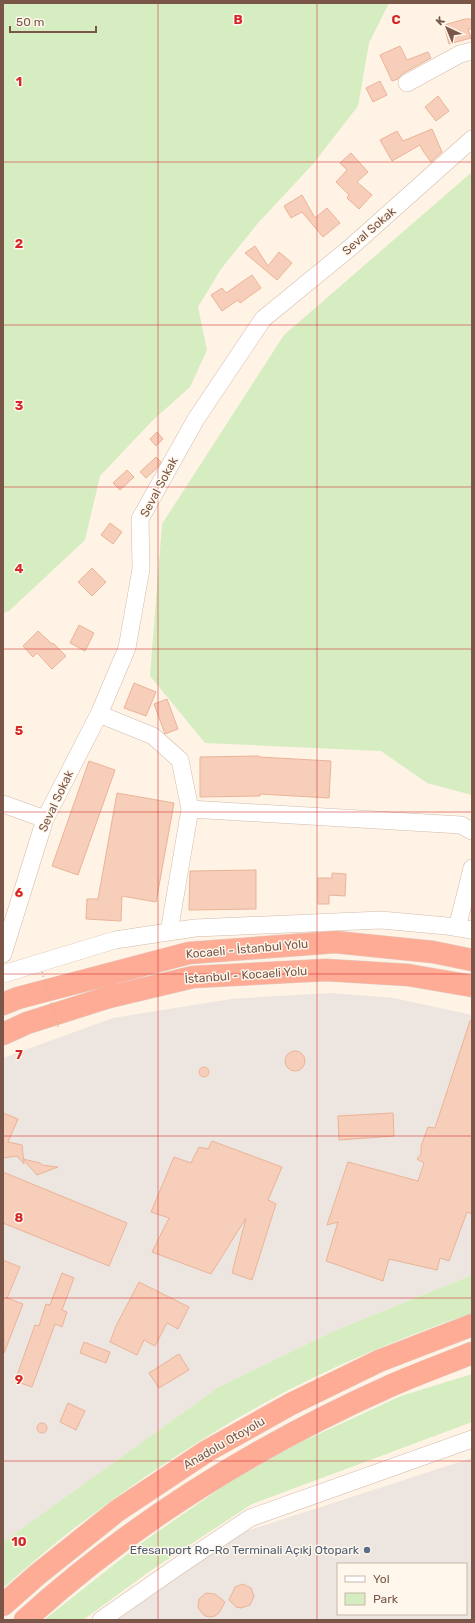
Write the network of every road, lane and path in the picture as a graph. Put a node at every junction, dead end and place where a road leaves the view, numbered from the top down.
1 (472, 51) edge
2 (407, 83) dead end
3 (472, 139) edge
4 (99, 714) junction
5 (6, 807) edge
6 (190, 809) junction
7 (45, 819) junction
8 (472, 831) edge
9 (472, 868) edge
10 (465, 929) edge
11 (169, 932) junction
12 (3, 954) edge
13 (472, 960) edge
14 (42, 972) dead end
15 (3, 974) edge
16 (472, 986) edge
17 (3, 1004) edge
18 (59, 1029) dead end
19 (3, 1034) edge
20 (472, 1325) edge
21 (472, 1353) edge
22 (472, 1439) edge
23 (3, 1605) edge
24 (25, 1620) edge
25 (102, 1620) edge

1 - 2 street
3 - 4 street, Seval Sokak
4 - 6 street
4 - 7 street, Seval Sokak
5 - 7 street
6 - 8 street
6 - 11 street
7 - 12 street, Seval Sokak
9 - 10 street
10 - 11 street
11 - 15 street
13 - 17 highway, Kocaeli - İstanbul Yolu
14 - 18 path, bridge
16 - 19 highway, İstanbul - Kocaeli Yolu
20 - 23 highway, Anadolu Otoyolu
21 - 24 highway, Anadolu Otoyolu
22 - 25 street

